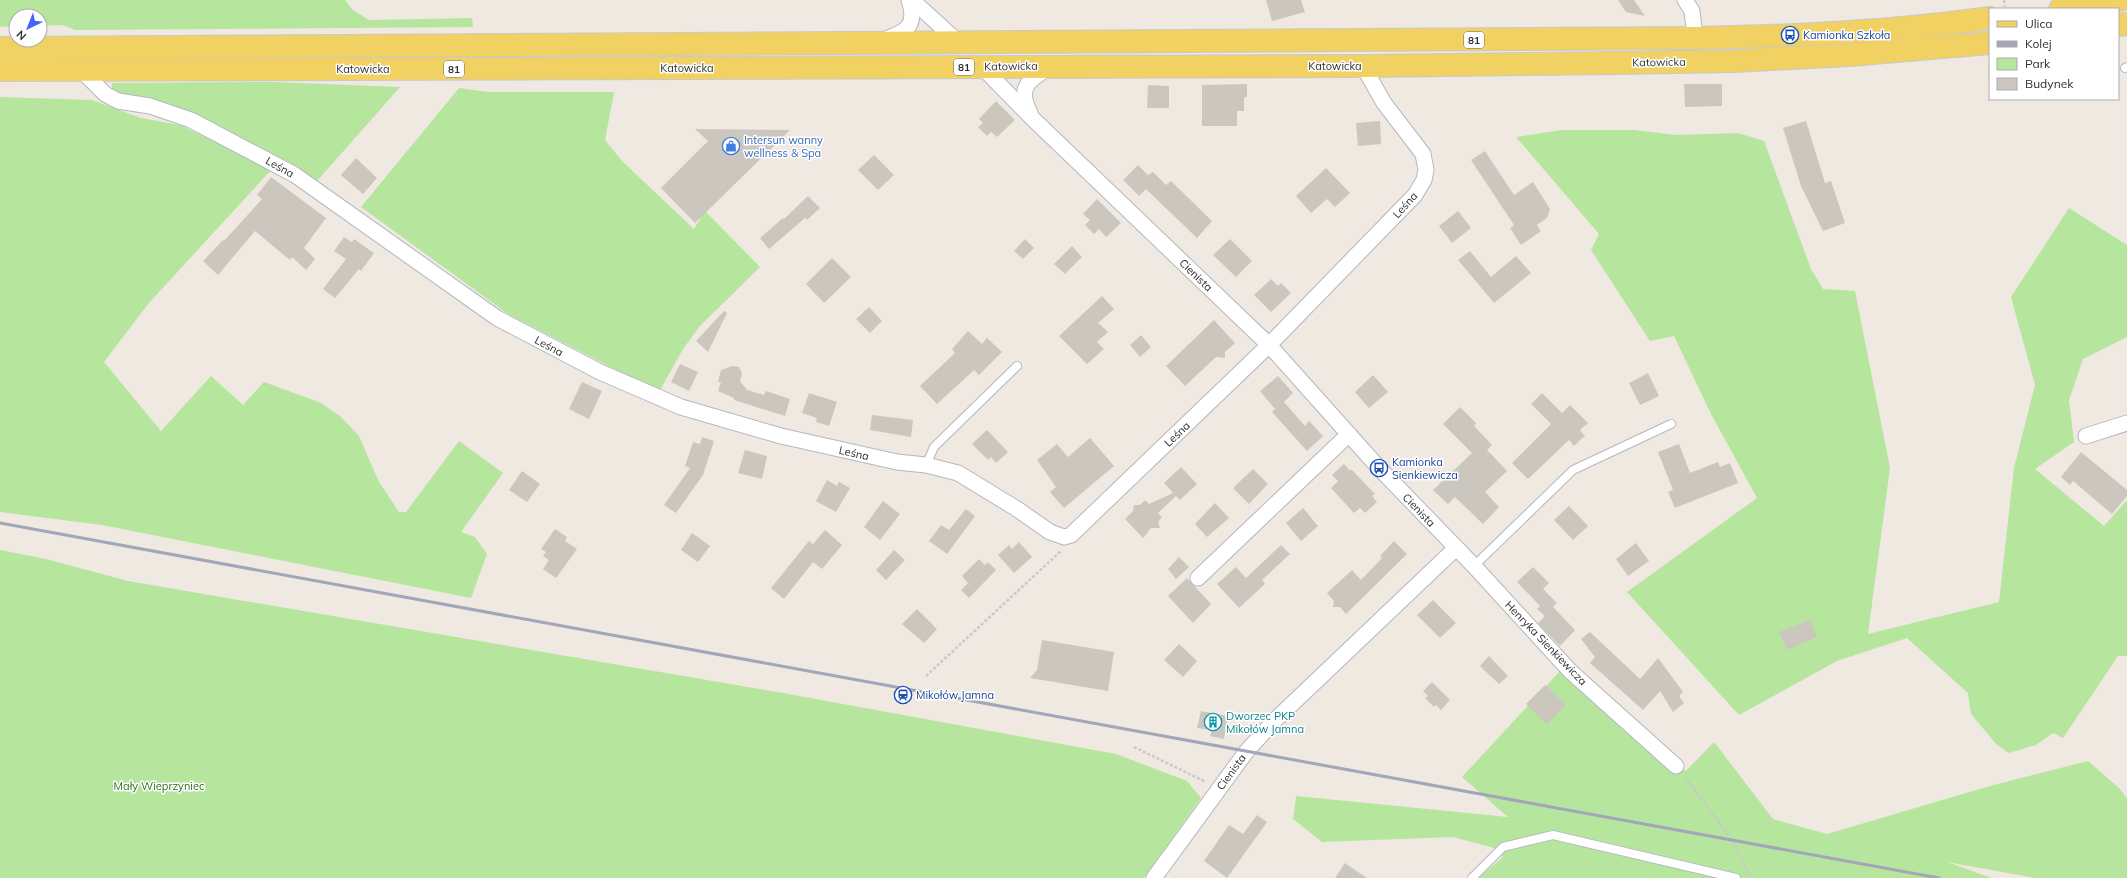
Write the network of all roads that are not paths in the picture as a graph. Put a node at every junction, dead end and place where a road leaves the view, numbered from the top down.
1 (911, 0) edge
2 (1685, 0) edge
3 (2120, 0) edge
4 (2067, 8) edge
5 (1989, 18) edge
6 (1695, 38) junction
7 (957, 41) junction
8 (875, 42) junction
9 (1989, 43) edge
10 (0, 48) edge
11 (1052, 66) junction
12 (1363, 66) junction
13 (982, 67) junction
14 (0, 70) edge
15 (81, 70) junction
16 (1032, 118) junction
17 (1270, 345) junction
18 (1017, 366) dead end
19 (2127, 423) edge
20 (1671, 424) dead end
21 (1349, 434) junction
22 (2086, 436) dead end
23 (926, 465) junction
24 (1456, 548) junction
25 (1474, 566) junction
26 (1198, 578) dead end
27 (1676, 766) road end
28 (1154, 878) edge
29 (1472, 878) edge
30 (1736, 878) edge

1 - 7 street
1 - 8 street
2 - 6 street
3 - 4 main road
5 - 6 main road, 81
6 - 7 main road, 81
7 - 8 main road, 81
8 - 10 main road, 81
9 - 12 main road, Katowicka / 81
11 - 12 main road, Katowicka / 81
11 - 13 main road, Katowicka / 81
11 - 16 street
12 - 17 street, Leśna
13 - 15 main road, Katowicka / 81
13 - 16 street
14 - 15 main road, Katowicka / 81
15 - 23 street, Leśna
16 - 17 street, Cienista
17 - 21 street, Cienista
17 - 23 street, Leśna
18 - 23 lane
19 - 22 street
20 - 25 lane
21 - 24 street, Cienista
21 - 26 street
24 - 25 street, Henryka Sienkiewicza
24 - 28 street, Cienista
25 - 27 street, Henryka Sienkiewicza
29 - 30 lane

